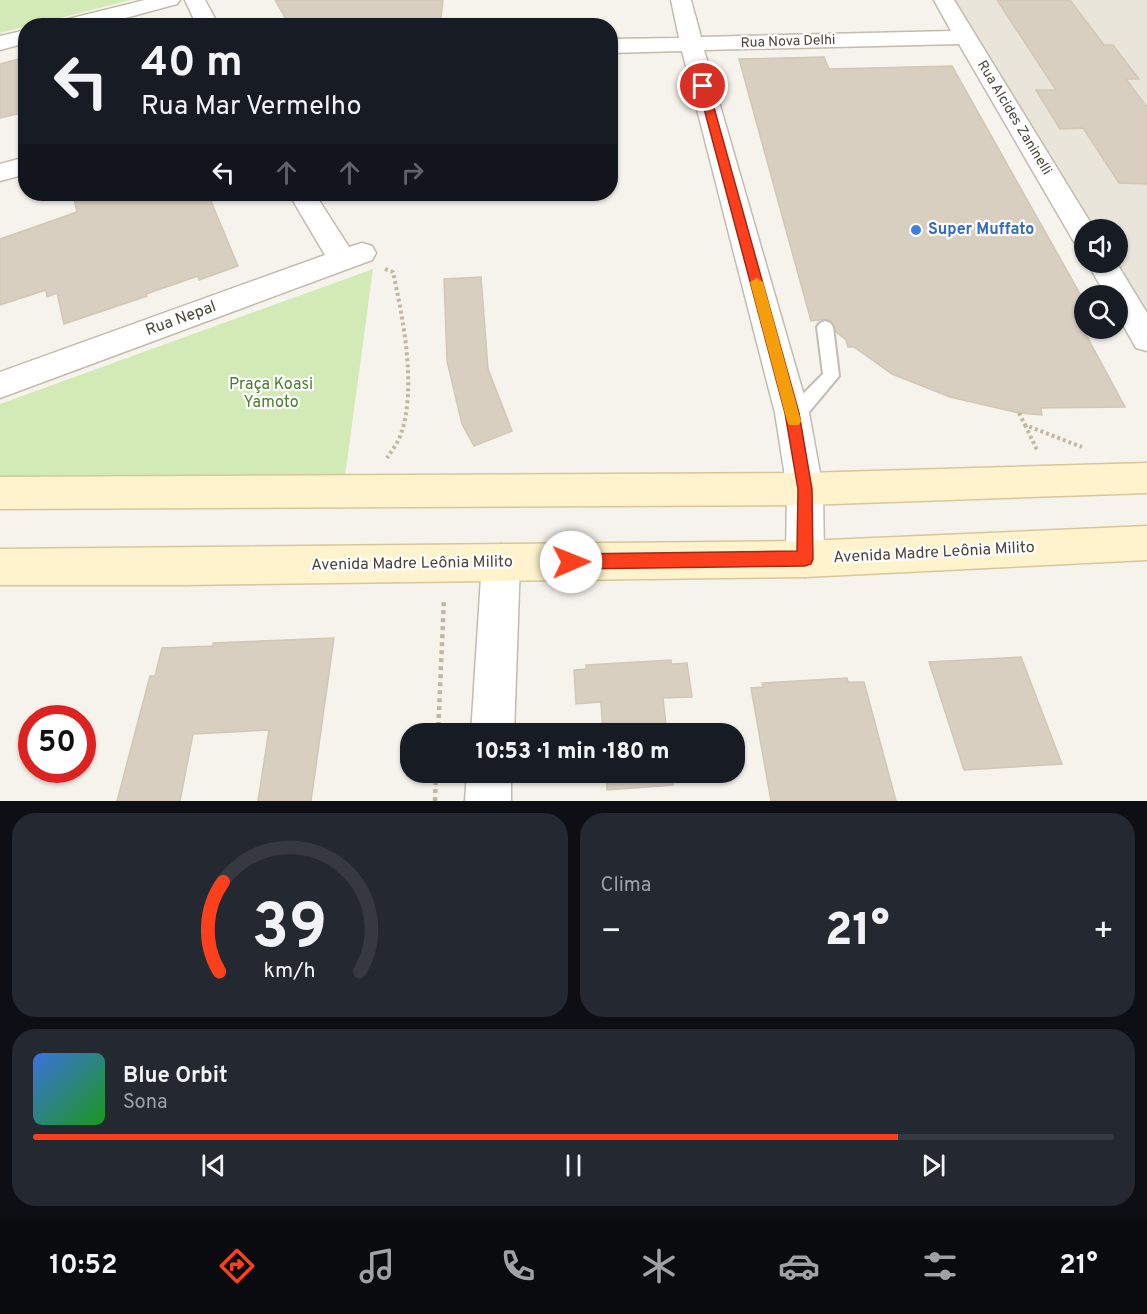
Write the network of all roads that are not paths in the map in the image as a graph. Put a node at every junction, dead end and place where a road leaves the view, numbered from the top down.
1 (170, 0) edge
2 (195, 0) edge
3 (681, 0) edge
4 (944, 0) edge
5 (99, 18) edge
6 (204, 18) edge
7 (965, 37) junction
8 (18, 38) edge
9 (0, 43) edge
10 (691, 43) junction
11 (618, 46) edge
12 (18, 167) edge
13 (0, 173) edge
14 (308, 201) edge
15 (1074, 219) edge
16 (1108, 273) edge
17 (825, 327) dead end
18 (1147, 339) edge
19 (0, 385) edge
20 (792, 413) junction
21 (1147, 478) edge
22 (805, 489) junction
23 (0, 492) edge
24 (1147, 543) edge
25 (805, 559) junction
26 (501, 562) junction
27 (0, 567) edge
28 (493, 723) edge
29 (489, 783) edge
30 (488, 801) edge

1 - 5 street
2 - 6 street
3 - 10 street
4 - 7 street, Rua Alcides Zaninelli
7 - 10 street, Rua Nova Delhi
7 - 15 street, Rua Alcides Zaninelli
8 - 9 street
10 - 11 street, Rua Nova Delhi
10 - 20 street
12 - 13 street
14 - 19 street, Rua Nepal
16 - 18 street
17 - 20 lane
20 - 22 street
21 - 22 main road
22 - 23 main road
22 - 25 street
24 - 25 main road, Avenida Madre Leônia Milito
25 - 26 main road, Avenida Madre Leônia Milito
26 - 27 main road, Avenida Madre Leônia Milito
26 - 28 street
29 - 30 street

